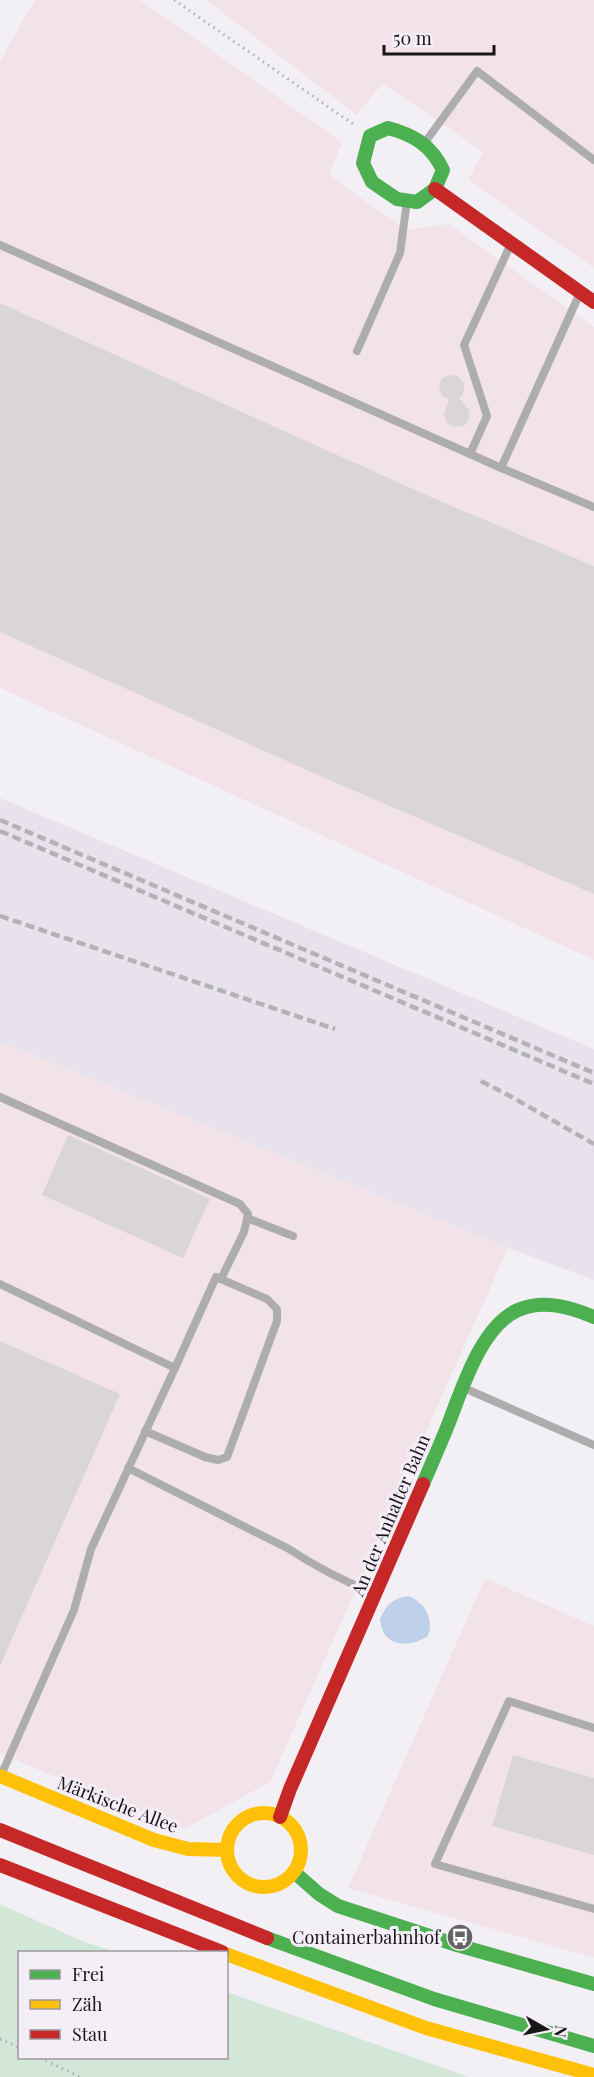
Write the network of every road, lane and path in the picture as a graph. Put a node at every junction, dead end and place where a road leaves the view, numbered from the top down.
1 (174, 0) edge
2 (370, 136) junction
3 (424, 144) junction
4 (594, 160) edge
5 (435, 189) junction
6 (407, 201) junction
7 (512, 243) junction
8 (0, 245) edge
9 (580, 292) junction
10 (594, 302) edge
11 (357, 351) dead end
12 (470, 454) junction
13 (501, 468) junction
14 (594, 507) edge
15 (0, 1097) edge
16 (248, 1218) junction
17 (293, 1236) dead end
18 (221, 1279) junction
19 (0, 1284) edge
20 (594, 1317) edge
21 (175, 1368) junction
22 (463, 1388) junction
23 (145, 1431) junction
24 (594, 1445) edge
25 (129, 1468) junction
26 (376, 1595) junction
27 (594, 1728) edge
28 (0, 1776) edge
29 (280, 1817) junction
30 (0, 1830) edge
31 (227, 1850) junction
32 (0, 1865) edge
33 (294, 1872) junction
34 (594, 1909) edge
35 (217, 1951) edge
36 (228, 1955) edge
37 (594, 1984) edge
38 (0, 2038) edge
39 (594, 2046) edge
40 (18, 2047) edge
41 (42, 2059) edge
42 (594, 2075) edge
43 (80, 2077) edge

1 - 2 path
2 - 3 main road
2 - 6 main road
3 - 4 lane
3 - 5 main road
5 - 6 main road
5 - 7 main road
6 - 11 lane
7 - 9 main road
7 - 12 lane
8 - 12 lane
9 - 10 main road
9 - 13 lane
12 - 13 lane
13 - 14 lane
15 - 16 lane
16 - 17 lane
16 - 18 lane
18 - 21 lane
18 - 23 lane
19 - 21 lane
20 - 22 main road, An der Anhalter Bahn
21 - 23 lane
22 - 24 lane
22 - 26 main road, An der Anhalter Bahn
23 - 25 lane
25 - 26 lane
25 - 28 lane
26 - 29 main road, An der Anhalter Bahn
27 - 34 lane
28 - 31 main road, Märkische Allee
29 - 31 main road
29 - 33 main road
30 - 39 main road
31 - 33 main road
32 - 35 main road
33 - 37 main road
36 - 42 main road
38 - 40 path
41 - 43 path

